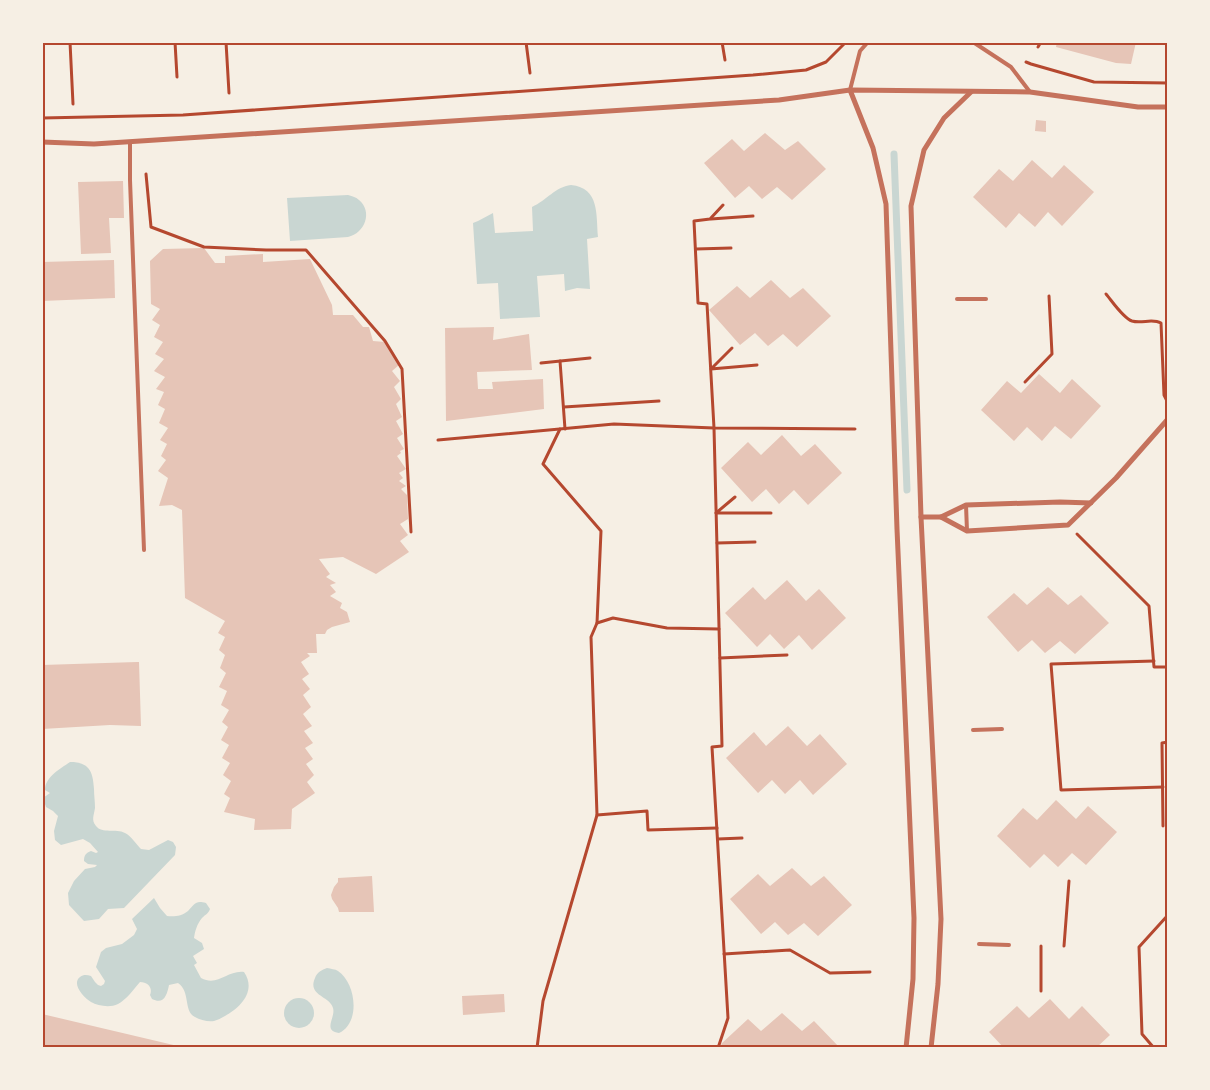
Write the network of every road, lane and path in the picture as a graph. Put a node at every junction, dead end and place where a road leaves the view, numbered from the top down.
1 (70, 42) edge
2 (175, 42) edge
3 (226, 42) edge
4 (526, 42) edge
5 (722, 42) edge
6 (846, 42) edge
7 (868, 42) edge
8 (973, 42) edge
9 (1041, 42) edge
10 (1038, 47) dead end
11 (725, 60) dead end
12 (1023, 60) dead end
13 (530, 73) dead end
14 (177, 77) dead end
15 (1168, 83) edge
16 (850, 90) junction
17 (971, 92) junction
18 (1030, 92) junction
19 (229, 94) dead end
20 (73, 104) dead end
21 (1168, 107) edge
22 (42, 118) edge
23 (145, 141) junction
24 (42, 142) edge
25 (130, 142) junction
26 (723, 205) dead end
27 (753, 216) dead end
28 (710, 219) junction
29 (731, 248) dead end
30 (696, 249) junction
31 (1106, 294) dead end
32 (1049, 296) dead end
33 (958, 299) dead end
34 (986, 299) dead end
35 (732, 348) dead end
36 (590, 358) dead end
37 (560, 361) junction
38 (541, 363) dead end
39 (756, 365) dead end
40 (711, 369) junction
41 (1025, 382) dead end
42 (659, 401) dead end
43 (1168, 402) edge
44 (564, 407) junction
45 (1168, 419) edge
46 (714, 428) junction
47 (560, 429) junction
48 (566, 429) junction
49 (855, 430) dead end
50 (438, 440) dead end
51 (735, 497) dead end
52 (1091, 503) junction
53 (966, 505) junction
54 (716, 513) junction
55 (771, 513) dead end
56 (921, 517) junction
57 (941, 517) junction
58 (1068, 525) junction
59 (967, 531) junction
60 (411, 532) dead end
61 (755, 542) dead end
62 (717, 543) junction
63 (144, 550) dead end
64 (597, 623) junction
65 (720, 630) junction
66 (787, 655) dead end
67 (720, 658) junction
68 (1154, 661) junction
69 (1168, 667) edge
70 (1002, 729) dead end
71 (973, 730) dead end
72 (1168, 742) edge
73 (1163, 787) junction
74 (597, 815) junction
75 (1163, 826) dead end
76 (717, 828) junction
77 (742, 838) dead end
78 (718, 839) junction
79 (1068, 881) dead end
80 (1168, 915) edge
81 (979, 944) dead end
82 (1009, 945) dead end
83 (1042, 946) dead end
84 (1064, 946) dead end
85 (724, 954) junction
86 (870, 972) dead end
87 (1041, 991) dead end
88 (537, 1048) edge
89 (718, 1048) edge
90 (906, 1048) edge
91 (931, 1048) edge
92 (1154, 1048) edge

1 - 20 path
2 - 14 path
3 - 19 path
4 - 13 path
5 - 11 path
6 - 22 path
7 - 16 lane
8 - 18 lane
9 - 10 path
12 - 15 path
16 - 17 street
16 - 23 street
16 - 90 street
17 - 18 street
17 - 56 street
18 - 21 street
23 - 25 street
23 - 60 path
24 - 25 street
25 - 63 lane
26 - 28 path
27 - 28 path
28 - 30 path
29 - 30 path
30 - 40 path
31 - 43 path
32 - 41 path
33 - 34 lane
35 - 40 path
36 - 37 path
37 - 38 path
37 - 44 path
39 - 40 path
40 - 46 path
42 - 44 path
44 - 48 path
45 - 52 street
46 - 48 path
46 - 49 path
46 - 54 path
47 - 48 path
47 - 50 path
47 - 64 path
51 - 54 path
52 - 53 street
52 - 58 street
53 - 57 street
53 - 59 lane
54 - 55 path
54 - 62 path
56 - 57 street
56 - 91 street
57 - 59 street
58 - 59 street
58 - 68 path
61 - 62 path
62 - 65 path
64 - 65 path
64 - 74 path
65 - 67 path
66 - 67 path
67 - 76 path
68 - 69 path
68 - 73 path
70 - 71 lane
72 - 73 path
73 - 75 path
74 - 76 path
74 - 88 path
76 - 78 path
77 - 78 path
78 - 85 path
79 - 84 path
80 - 92 path
81 - 82 lane
83 - 87 path
85 - 86 path
85 - 89 path

